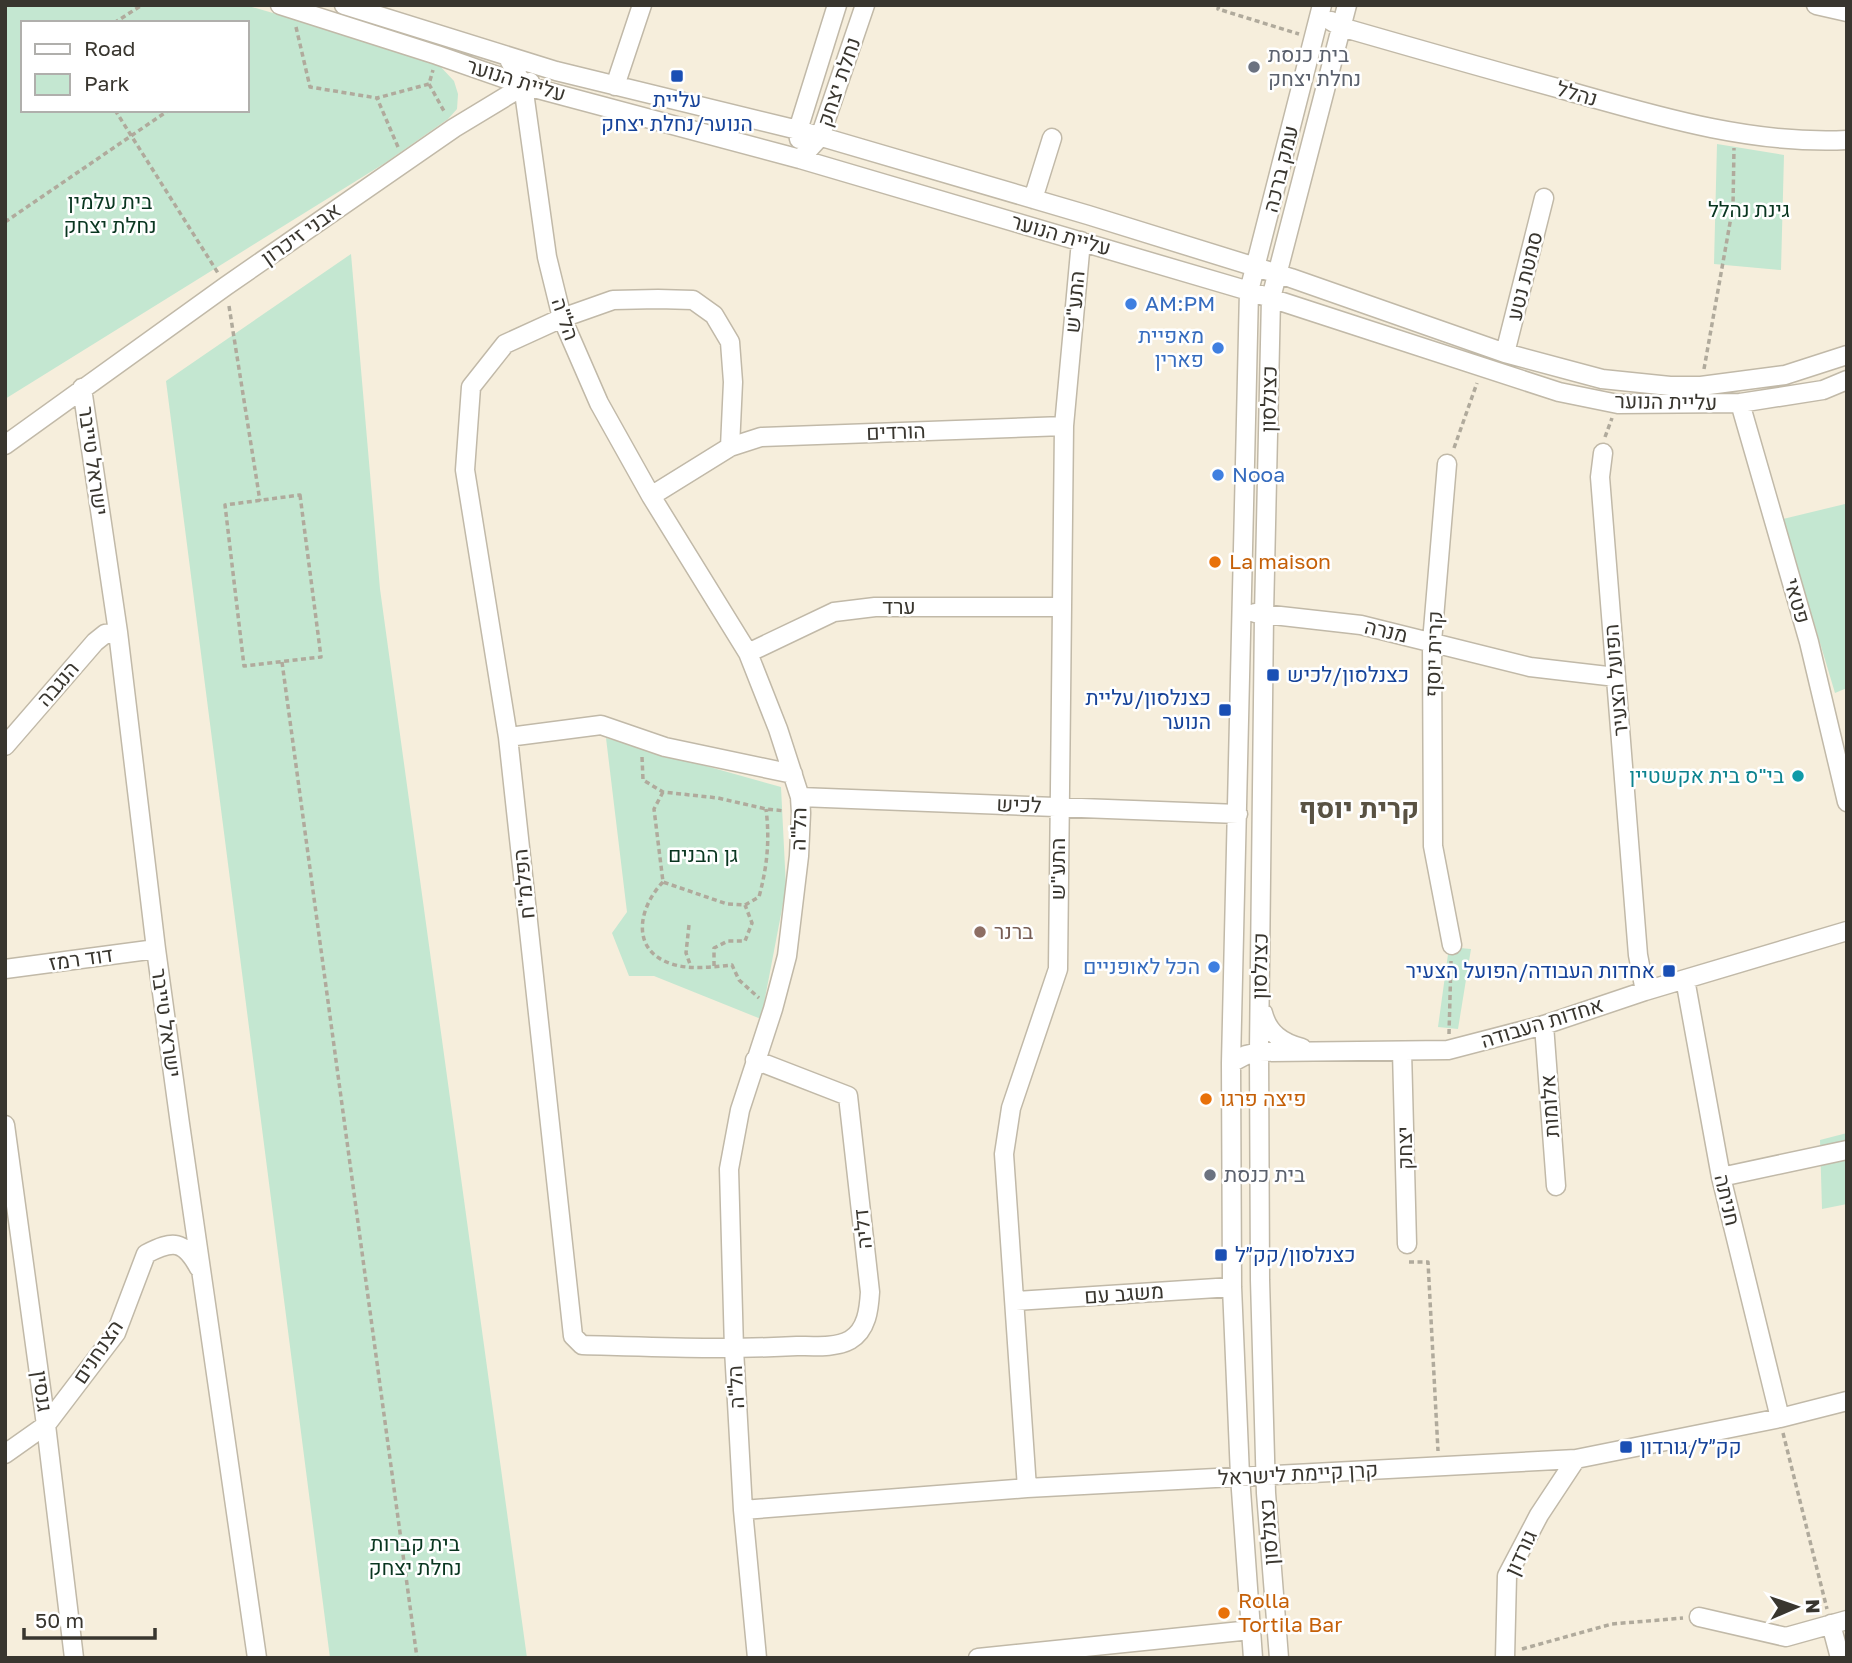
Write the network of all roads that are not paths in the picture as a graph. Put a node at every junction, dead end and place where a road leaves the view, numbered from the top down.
1 (344, 5) edge
2 (642, 5) edge
3 (866, 5) edge
4 (1323, 5) edge
5 (1347, 5) edge
6 (1816, 5) edge
7 (833, 6) edge
8 (286, 7) edge
9 (1847, 12) edge
10 (1341, 27) junction
11 (507, 56) junction
12 (556, 71) junction
13 (523, 85) junction
14 (615, 86) junction
15 (798, 130) junction
16 (820, 137) junction
17 (1047, 137) dead end
18 (1847, 140) edge
19 (800, 159) junction
20 (1029, 197) junction
21 (1544, 198) dead end
22 (1081, 241) junction
23 (1255, 267) junction
24 (1277, 274) junction
25 (1250, 291) junction
26 (1271, 298) junction
27 (562, 318) junction
28 (1505, 353) junction
29 (1847, 355) edge
30 (1847, 380) edge
31 (82, 388) junction
32 (1740, 402) junction
33 (1064, 426) junction
34 (5, 444) edge
35 (730, 447) junction
36 (1602, 453) road end
37 (1447, 464) road end
38 (651, 496) junction
39 (1242, 600) junction
40 (1060, 607) junction
41 (1264, 615) junction
42 (118, 632) junction
43 (1432, 642) junction
44 (748, 653) junction
45 (1616, 677) junction
46 (508, 737) junction
47 (5, 746) edge
48 (793, 774) junction
49 (1847, 802) edge
50 (801, 805) junction
51 (1059, 806) junction
52 (1238, 814) junction
53 (1847, 931) edge
54 (1451, 945) road end
55 (156, 948) junction
56 (5, 970) edge
57 (1685, 979) junction
58 (1645, 991) junction
59 (1260, 1002) junction
60 (1544, 1025) junction
61 (1312, 1050) junction
62 (1402, 1051) junction
63 (1259, 1052) junction
64 (755, 1060) junction
65 (1231, 1063) junction
66 (5, 1125) edge
67 (1847, 1150) edge
68 (1721, 1177) junction
69 (1556, 1186) dead end
70 (1407, 1244) road end
71 (201, 1271) junction
72 (1232, 1287) junction
73 (1015, 1301) junction
74 (734, 1349) junction
75 (1847, 1401) edge
76 (1780, 1418) junction
77 (46, 1425) junction
78 (5, 1454) edge
79 (1576, 1459) junction
80 (1266, 1475) junction
81 (1240, 1476) junction
82 (1027, 1488) junction
83 (743, 1510) junction
84 (1699, 1617) road end
85 (1839, 1622) edge
86 (1251, 1629) junction
87 (1505, 1656) edge
88 (74, 1658) edge
89 (257, 1658) edge
90 (757, 1658) edge
91 (978, 1658) edge
92 (1253, 1658) edge
93 (1279, 1658) edge
94 (1840, 1658) edge

1 - 11 street, עליית הנוער
2 - 14 street
3 - 16 street, נחלת יצחק
4 - 10 street
4 - 23 street, עמק ברכה
5 - 10 street, עמק ברכה
6 - 9 street
7 - 15 street, נחלת יצחק
8 - 13 street, עליית הנוער
10 - 18 street, נהלל
10 - 24 street, עמק ברכה
11 - 12 street, עליית הנוער
11 - 13 street, הל"ה
12 - 13 street, אבני זיכרון
12 - 14 street, עליית הנוער
13 - 19 street, עליית הנוער
13 - 27 street, הל"ה
13 - 31 street, אבני זיכרון
14 - 15 street, עליית הנוער
15 - 16 street, עליית הנוער
15 - 19 street, נחלת יצחק
16 - 19 street, נחלת יצחק
16 - 20 street, עליית הנוער
17 - 20 street
19 - 22 street, עליית הנוער
20 - 23 street, עליית הנוער
21 - 28 street, סמטת נטע
22 - 25 street, עליית הנוער
22 - 33 street, התע"ש
23 - 24 street, עליית הנוער
23 - 25 street, עמק ברכה
24 - 26 street, כצנלסון
24 - 28 street, עליית הנוער
25 - 26 street, עליית הנוער
25 - 39 street, כצנלסון
26 - 32 street, עליית הנוער
26 - 41 street, כצנלסון
27 - 35 street
27 - 38 street, הל"ה
27 - 46 street, הפלמ"ח
28 - 29 street, עליית הנוער
30 - 32 street, עליית הנוער
31 - 34 street, אבני זיכרון
31 - 42 street, ישראל טייבר
32 - 49 street, פטאי
33 - 35 street, הורדים
33 - 40 street, התע"ש
35 - 38 street, הורדים
36 - 45 street, הפועל הצעיר
37 - 43 street, קרית יוסף
38 - 44 street, הל"ה
39 - 41 street, מנרה
39 - 52 street, כצנלסון
40 - 44 street, ערד
40 - 51 street, התע"ש
41 - 43 street, מנרה
41 - 59 street, כצנלסון
42 - 47 street, הנגבה
42 - 55 street, ישראל טייבר
43 - 45 street, מנרה
43 - 54 street, קרית יוסף
44 - 48 street, הל"ה
45 - 58 street, הפועל הצעיר
46 - 48 street
46 - 74 street, הפלמ"ח
48 - 50 street, הל"ה
50 - 51 street, לכיש
50 - 64 street, הל"ה
51 - 52 street, לכיש
51 - 73 street, התע"ש
52 - 65 street, כצנלסון
53 - 57 street, אחדות העבודה
55 - 56 street, דוד רמז
55 - 71 street, ישראל טייבר
57 - 58 street, אחדות העבודה
57 - 68 street, חניתה
58 - 60 street, אחדות העבודה
59 - 61 street
59 - 63 street, כצנלסון
60 - 62 street, אחדות העבודה
60 - 69 street, אלומות
61 - 62 street, אחדות העבודה
61 - 63 street, אחדות העבודה
62 - 70 street, יצחק
63 - 65 street, אחדות העבודה
63 - 80 street, כצנלסון
64 - 74 street, הל"ה
64 - 74 street, דליה
65 - 72 street, כצנלסון
66 - 77 street, גנסין
67 - 68 street
68 - 76 street, חניתה
71 - 77 street, הצנחנים
71 - 89 street, ישראל טייבר
72 - 73 street, משגב עם
72 - 81 street, כצנלסון
73 - 82 street, התע"ש
74 - 83 street, הל"ה
75 - 76 street, קרן קיימת לישראל
76 - 79 street, קרן קיימת לישראל
77 - 78 street, הצנחנים
77 - 88 street, גנסין
79 - 80 street, קרן קיימת לישראל
79 - 87 street, גורדון
80 - 81 street, קרן קיימת לישראל
80 - 93 street, כצנלסון
81 - 82 street, קרן קיימת לישראל
81 - 86 street, כצנלסון
82 - 83 street, קרן קיימת לישראל
83 - 90 street, הל"ה
84 - 85 street
85 - 94 street
86 - 91 street
86 - 92 street, כצנלסון

